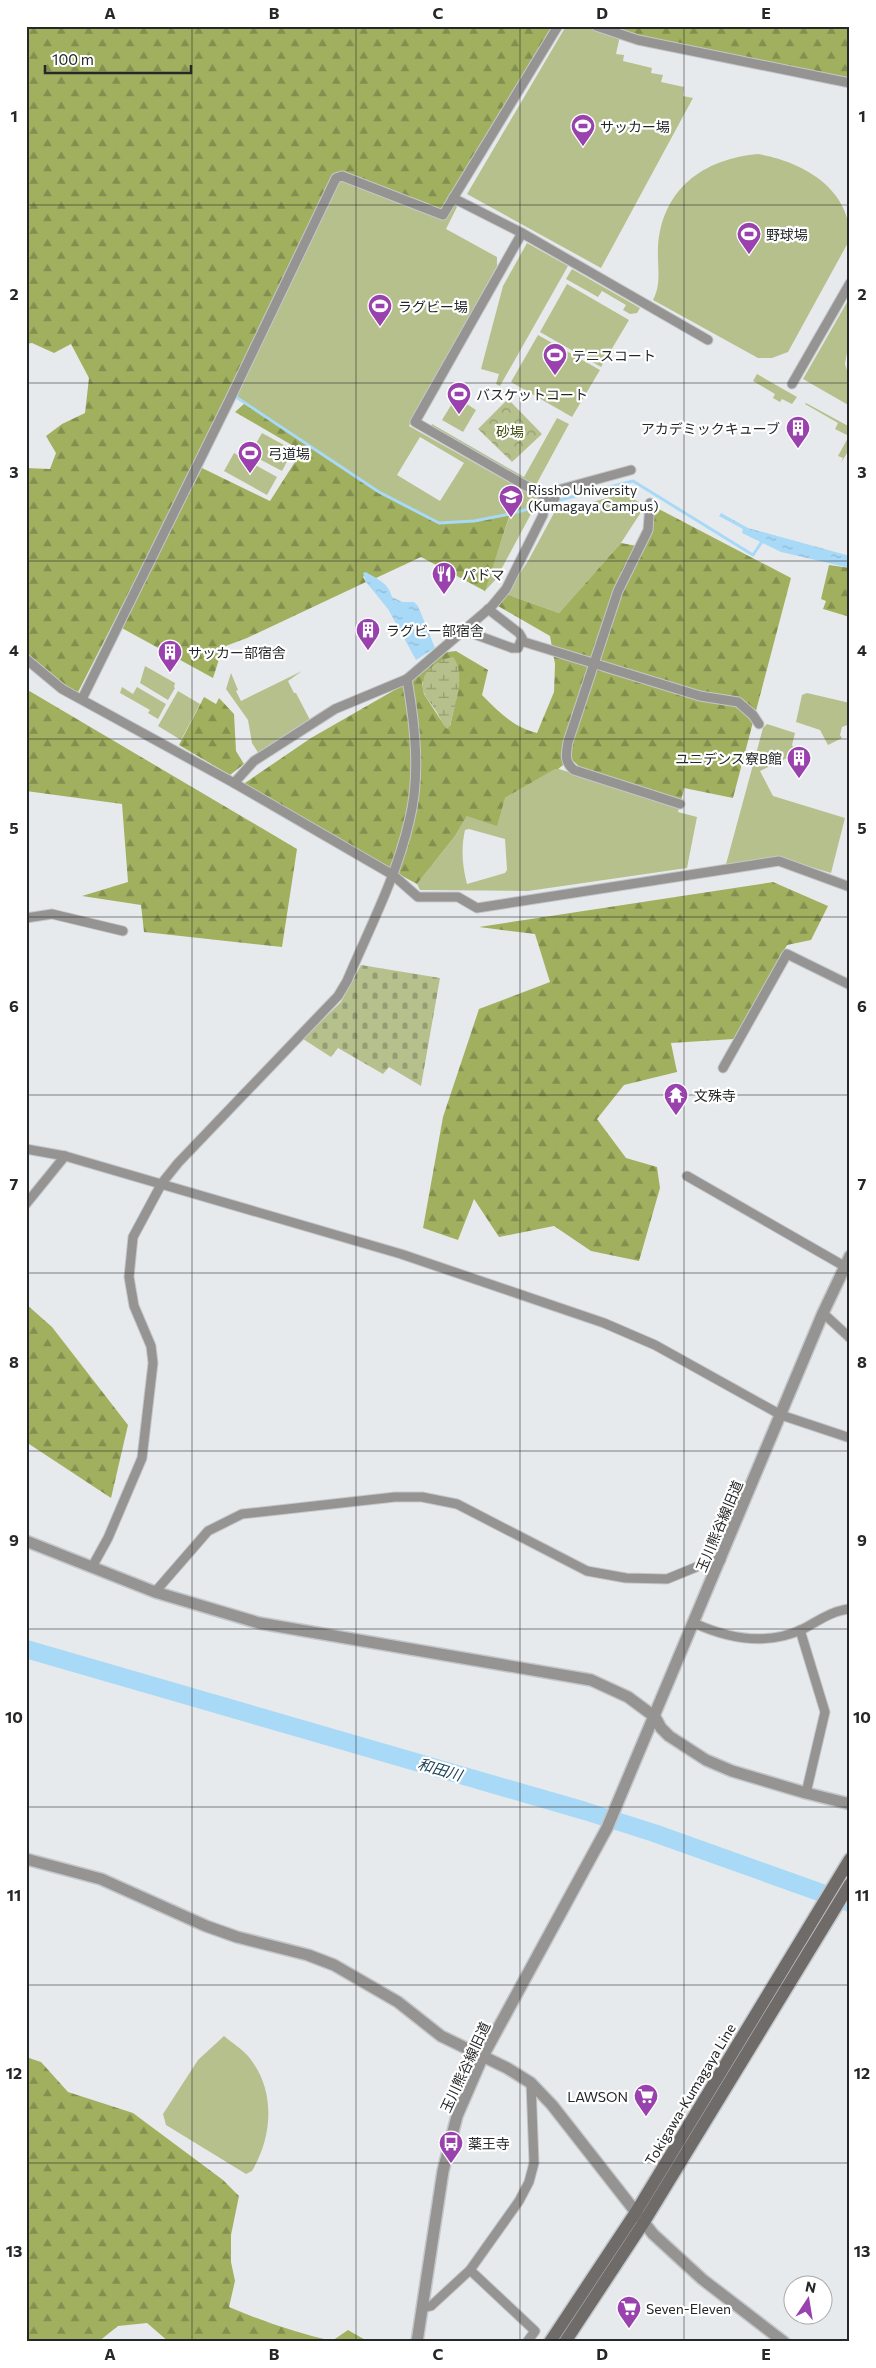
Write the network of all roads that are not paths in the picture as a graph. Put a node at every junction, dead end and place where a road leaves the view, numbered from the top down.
1 (558, 26) edge
2 (596, 26) edge
3 (850, 83) edge
4 (453, 198) junction
5 (522, 233) junction
6 (850, 283) edge
7 (708, 340) dead end
8 (792, 384) dead end
9 (631, 470) dead end
10 (545, 500) junction
11 (650, 503) dead end
12 (488, 609) junction
13 (463, 630) junction
14 (521, 641) junction
15 (26, 659) edge
16 (594, 665) junction
17 (407, 679) junction
18 (82, 699) junction
19 (759, 724) dead end
20 (234, 783) junction
21 (680, 804) dead end
22 (393, 875) junction
23 (850, 887) edge
24 (26, 918) edge
25 (123, 931) dead end
26 (850, 985) edge
27 (723, 1068) dead end
28 (26, 1149) edge
29 (65, 1156) junction
30 (687, 1176) dead end
31 (162, 1183) junction
32 (26, 1204) edge
33 (847, 1261) edge
34 (823, 1313) junction
35 (850, 1338) edge
36 (781, 1415) junction
37 (850, 1438) edge
38 (26, 1541) edge
39 (721, 1560) junction
40 (92, 1567) junction
41 (155, 1592) junction
42 (850, 1609) edge
43 (694, 1623) junction
44 (800, 1630) junction
45 (655, 1717) junction
46 (806, 1793) junction
47 (850, 1804) edge
48 (26, 1859) edge
49 (848, 1862) edge
50 (850, 1884) edge
51 (483, 2056) junction
52 (531, 2084) junction
53 (640, 2217) junction
54 (470, 2270) junction
55 (423, 2308) junction
56 (417, 2342) edge
57 (528, 2342) edge
58 (550, 2342) edge
59 (565, 2342) edge
60 (784, 2342) edge

1 - 4 street
2 - 3 street
4 - 5 street
4 - 18 street
5 - 7 street
5 - 10 street
6 - 8 street
9 - 10 street
10 - 12 street
11 - 16 street
12 - 13 street
12 - 14 street
13 - 14 street
13 - 17 street
14 - 16 street
15 - 18 street
16 - 19 street
16 - 21 street
17 - 20 street
17 - 22 street
18 - 20 street
20 - 22 street
22 - 23 street
22 - 31 street
24 - 25 street
26 - 27 street
28 - 29 street
29 - 31 street
29 - 32 street
30 - 33 street
31 - 36 street
31 - 40 street
33 - 34 street, 玉川熊谷線旧道
34 - 35 street
34 - 36 street, 玉川熊谷線旧道
36 - 37 street
36 - 39 street, 玉川熊谷線旧道
38 - 40 street
39 - 41 street
39 - 43 street, 玉川熊谷線旧道
40 - 41 street
41 - 45 street
42 - 44 street
43 - 44 street
43 - 45 street, 玉川熊谷線旧道
44 - 46 street
45 - 46 street
45 - 51 street, 玉川熊谷線旧道
46 - 47 street
48 - 51 street
49 - 53 main road, Tokigawa-Kumagaya Line
50 - 53 main road, Tokigawa-Kumagaya Line
51 - 52 street
51 - 55 street, 玉川熊谷線旧道
52 - 53 street
52 - 54 street
53 - 58 main road, Tokigawa-Kumagaya Line
53 - 59 main road, Tokigawa-Kumagaya Line
53 - 60 street
54 - 55 street
54 - 57 street
55 - 56 street, 玉川熊谷線旧道

